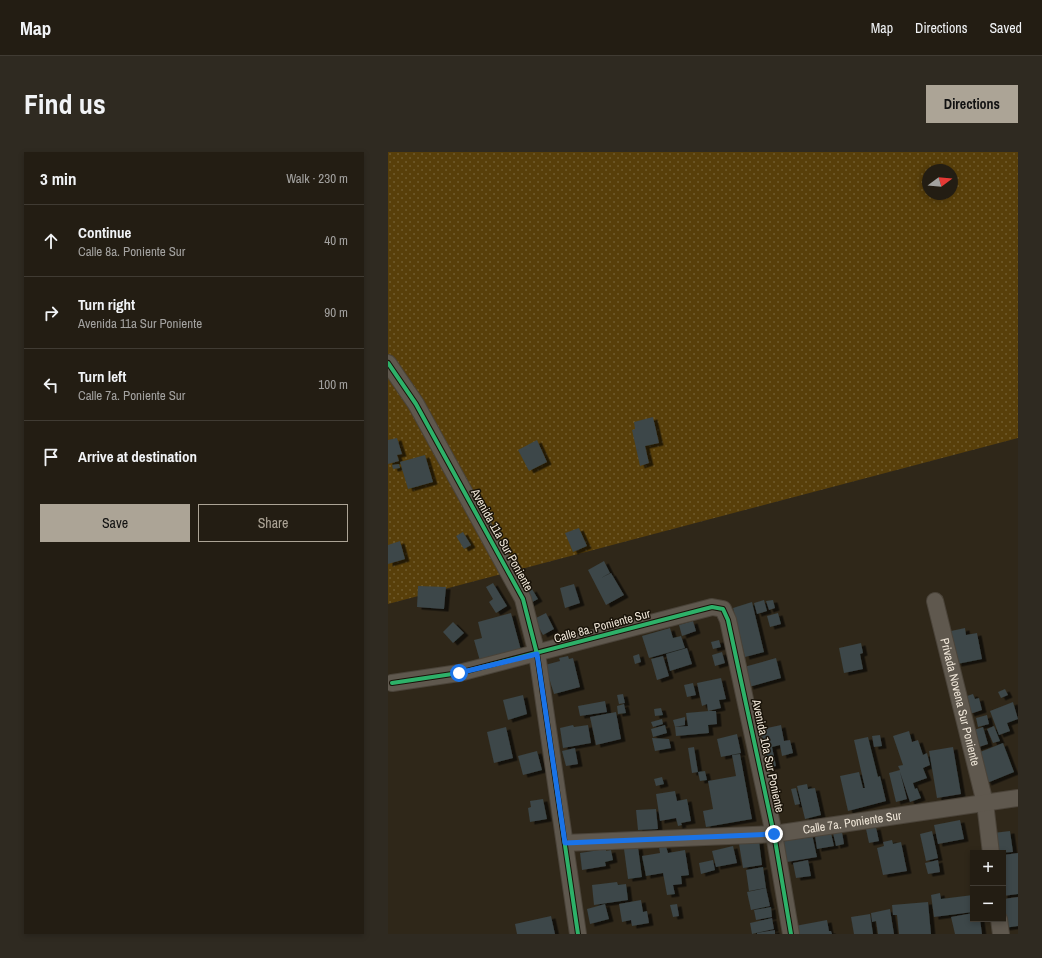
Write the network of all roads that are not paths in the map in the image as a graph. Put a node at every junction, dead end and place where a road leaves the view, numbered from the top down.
1 (388, 363) edge
2 (934, 601) dead end
3 (723, 609) joint
4 (537, 654) junction
5 (392, 683) dead end
6 (1018, 798) edge
7 (985, 803) junction
8 (774, 834) junction
9 (565, 843) junction
10 (991, 850) edge
11 (999, 922) edge
12 (578, 934) edge
13 (791, 934) edge
14 (1001, 934) edge

1 - 4 street, Avenida 11a Sur Poniente
2 - 7 street, Privada Novena Sur Poniente
3 - 4 street, Calle 8a. Poniente Sur
3 - 8 street, Avenida 10a Sur Poniente
4 - 5 street, Calle 8a. Poniente Sur
4 - 9 street, Avenida 11a Sur Poniente
6 - 7 street, Calle 7a. Poniente Sur
7 - 8 street, Calle 7a. Poniente Sur
7 - 10 street, Privada Novena Sur Poniente
8 - 9 street, Calle 7a. Poniente Sur
8 - 13 street, Avenida 10a Sur Poniente
9 - 12 street, Avenida 11a Sur Poniente
11 - 14 street

